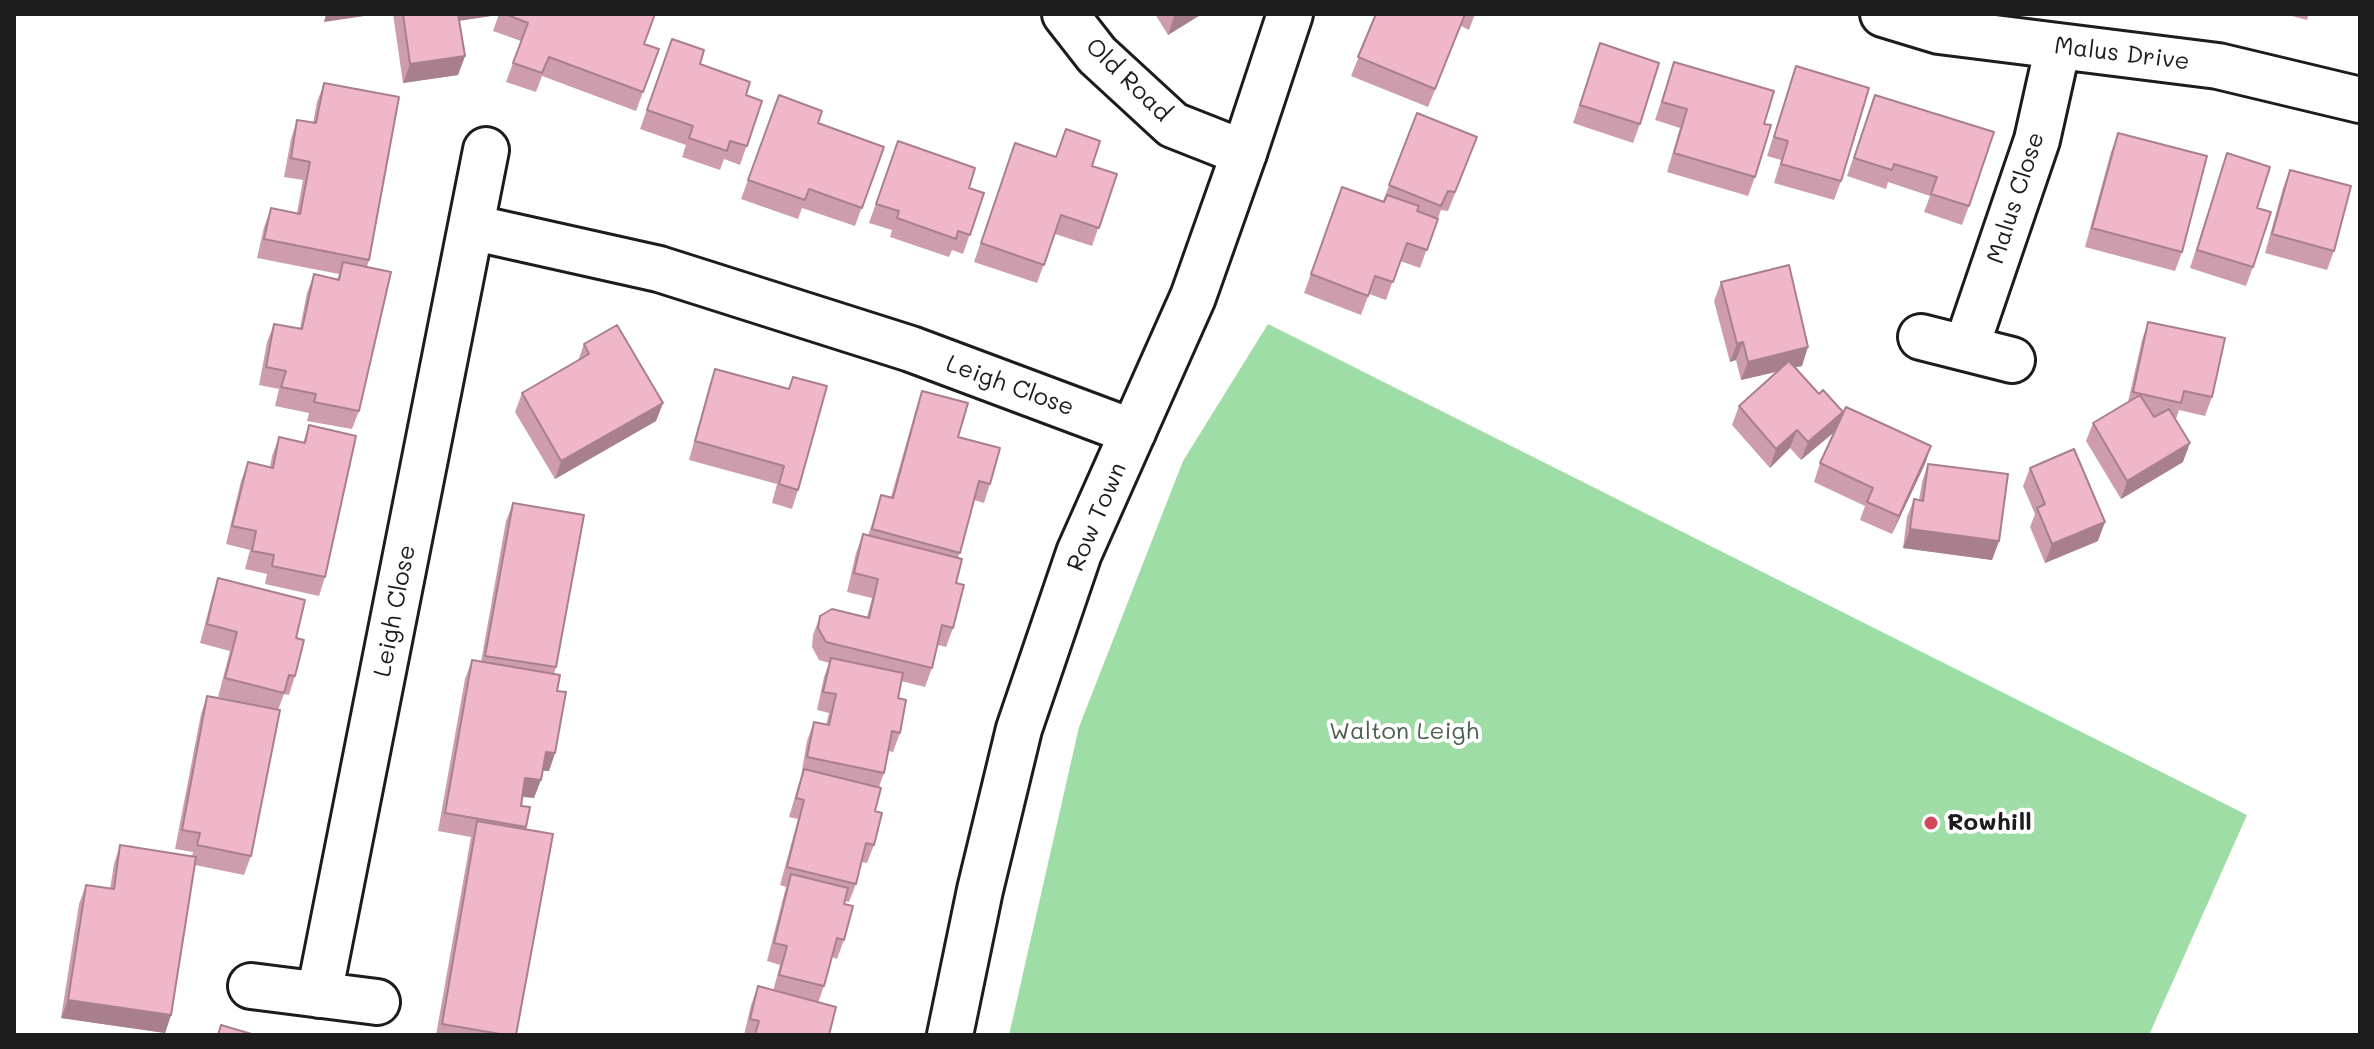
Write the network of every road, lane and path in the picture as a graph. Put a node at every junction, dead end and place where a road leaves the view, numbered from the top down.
1 (1065, 14) edge
2 (1290, 14) edge
3 (1883, 14) edge
4 (2058, 46) junction
5 (2360, 100) edge
6 (486, 150) dead end
7 (1244, 153) junction
8 (471, 227) junction
9 (1921, 337) dead end
10 (1966, 348) junction
11 (2012, 360) dead end
12 (1133, 432) junction
13 (251, 986) dead end
14 (319, 995) junction
15 (377, 1002) dead end
16 (950, 1035) edge

1 - 7 street, Old Road
2 - 7 street, Row Town
3 - 4 street, Malus Drive
4 - 5 street, Malus Drive
4 - 10 street, Malus Close
6 - 8 street, Leigh Close
7 - 12 street, Row Town
8 - 12 street, Leigh Close
8 - 14 street, Leigh Close
9 - 10 street
10 - 11 street
12 - 16 street, Row Town
13 - 14 street
14 - 15 street

